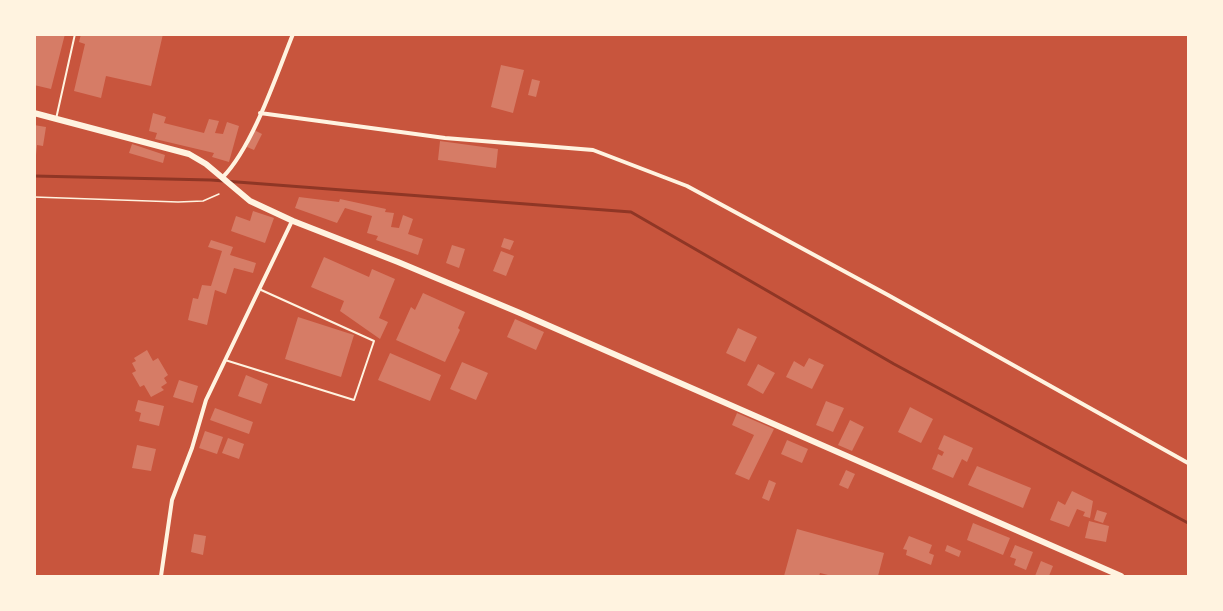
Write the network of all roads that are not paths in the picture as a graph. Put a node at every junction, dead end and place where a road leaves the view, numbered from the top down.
1 (75, 34) edge
2 (293, 34) edge
3 (260, 112) junction
4 (34, 113) edge
5 (56, 118) junction
6 (222, 178) junction
7 (292, 220) junction
8 (259, 289) junction
9 (225, 360) junction
10 (1188, 463) edge
11 (161, 576) edge
12 (1121, 576) edge

1 - 5 lane
2 - 3 street
3 - 6 street
3 - 10 street
4 - 5 main road
5 - 6 main road
6 - 7 main road
7 - 8 street
7 - 12 main road
8 - 9 street
8 - 9 lane
9 - 11 street

